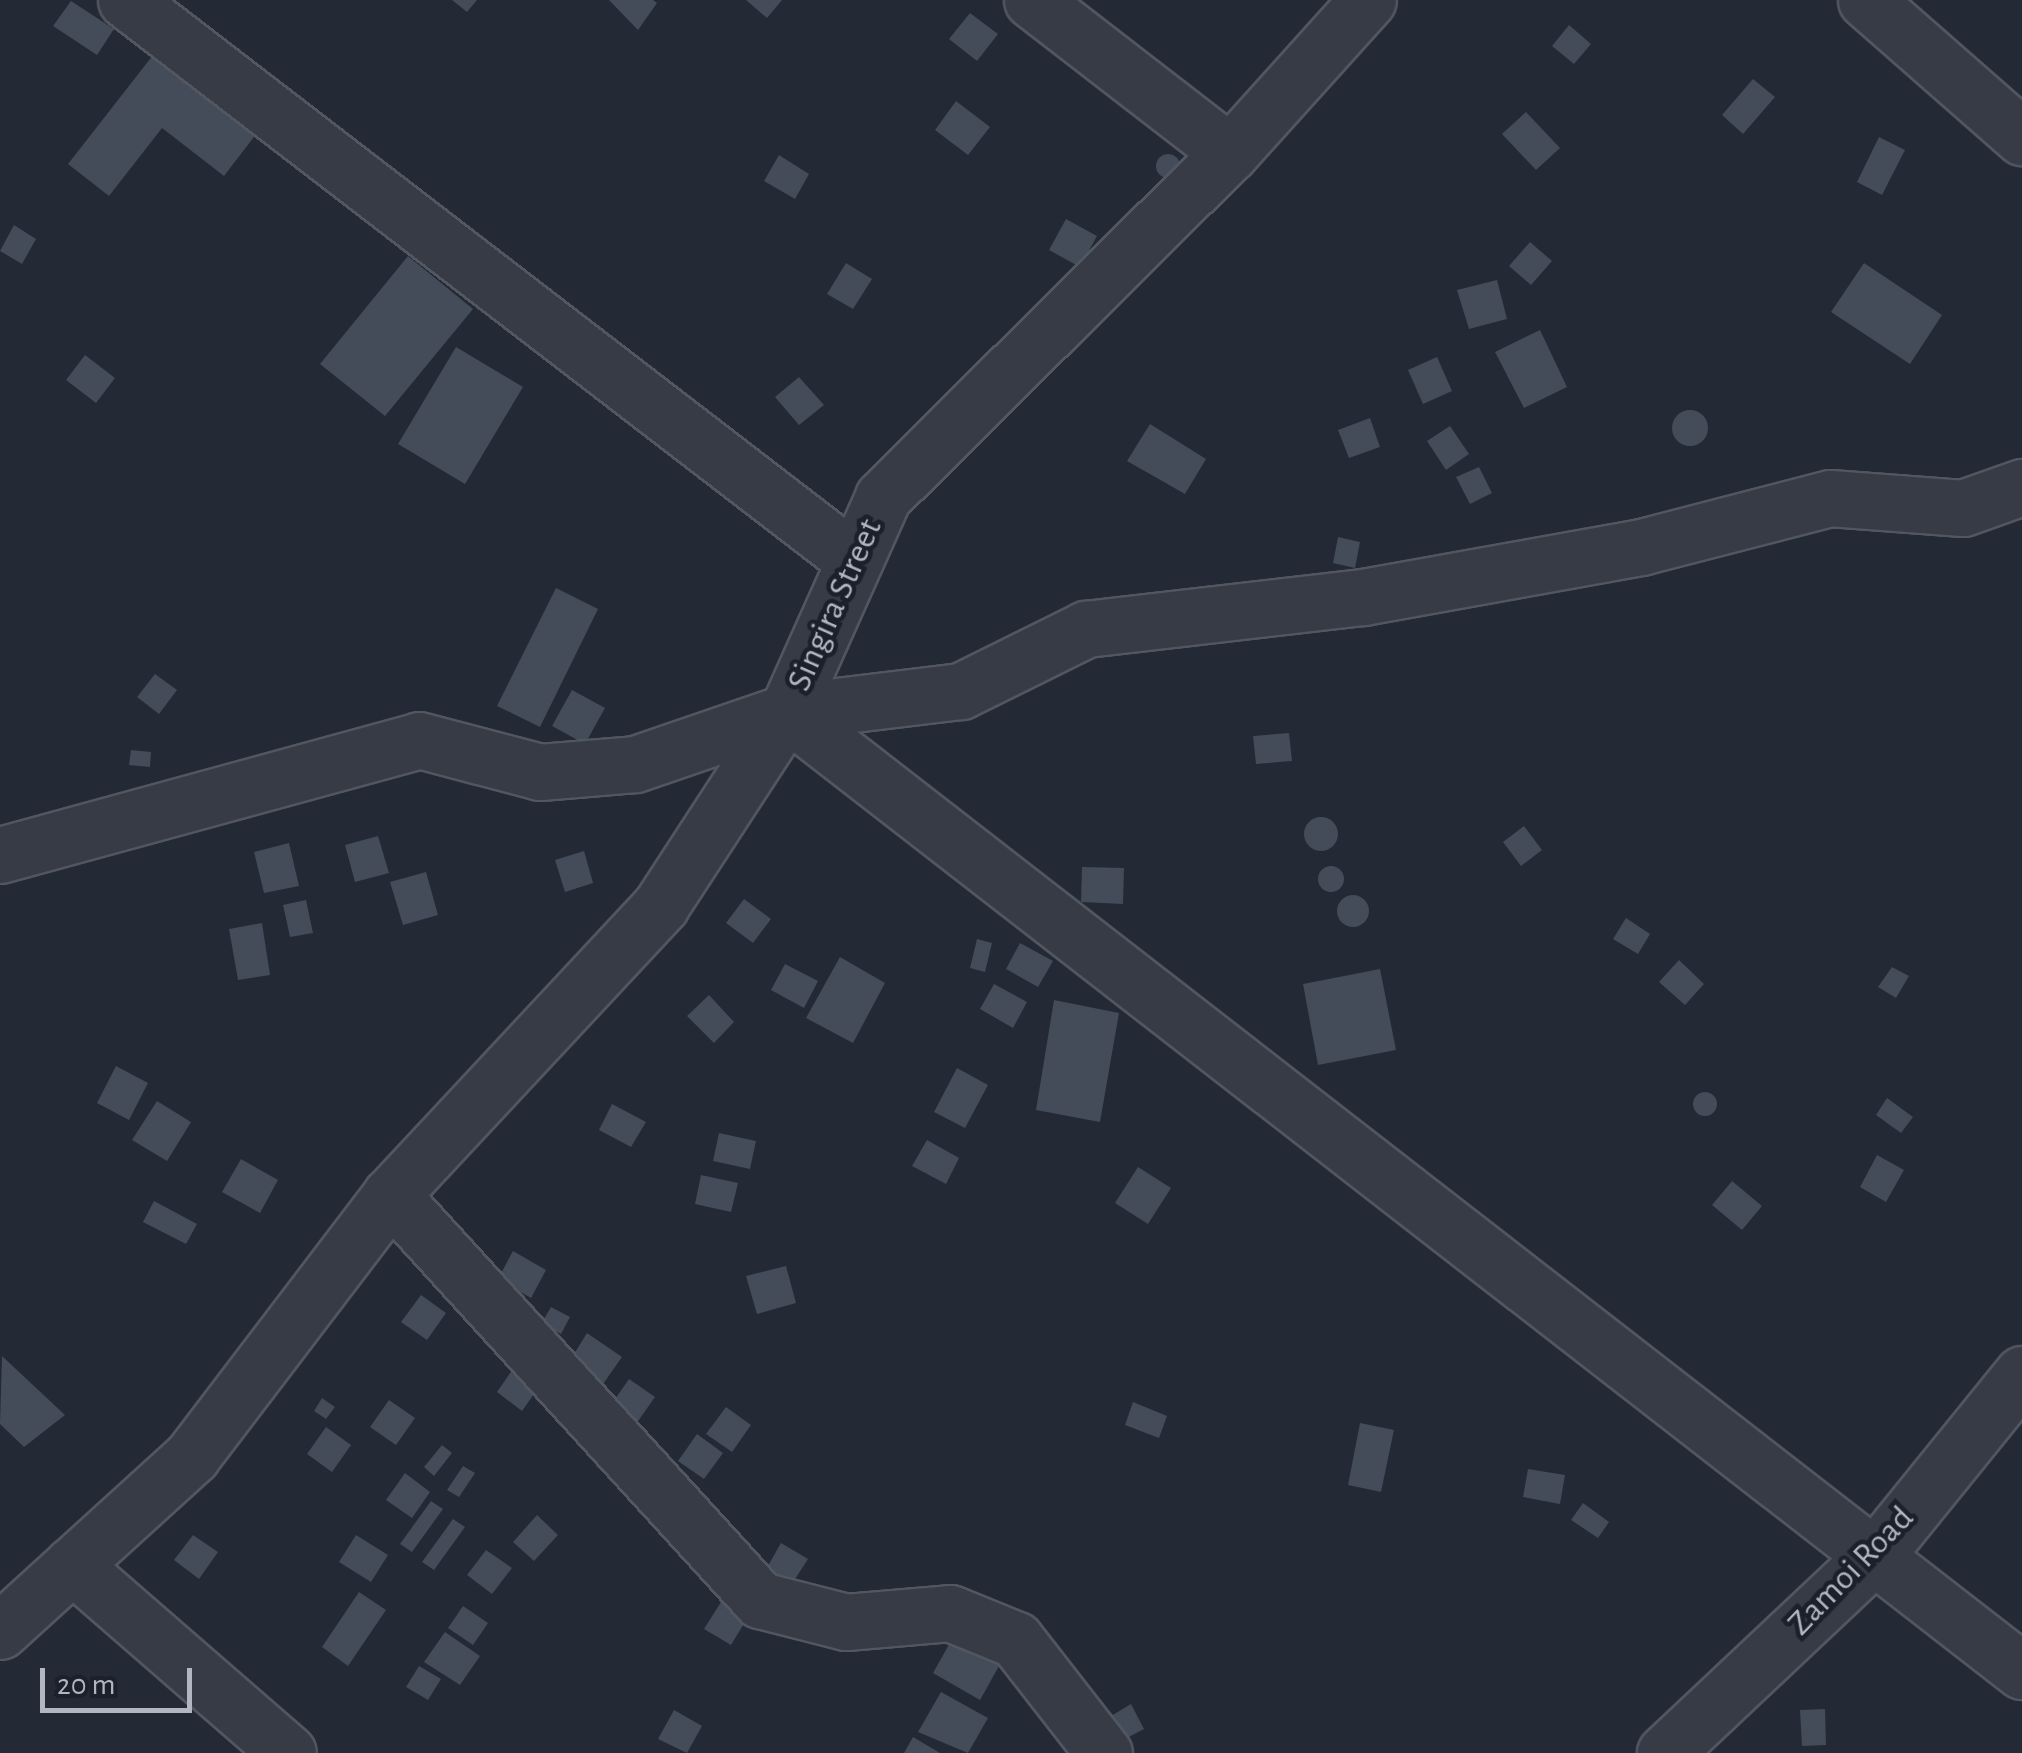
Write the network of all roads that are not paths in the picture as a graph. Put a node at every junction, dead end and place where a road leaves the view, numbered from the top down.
1 (126, 0) edge
2 (1032, 0) edge
3 (1368, 0) edge
4 (1866, 0) edge
5 (2022, 137) edge
6 (1230, 154) junction
7 (2022, 487) edge
8 (854, 560) junction
9 (787, 712) junction
10 (0, 855) edge
11 (391, 1195) junction
12 (2022, 1374) edge
13 (1878, 1552) junction
14 (72, 1565) junction
15 (0, 1631) edge
16 (2022, 1671) edge
17 (288, 1753) edge
18 (1104, 1753) edge
19 (1666, 1753) edge

1 - 8 street
2 - 6 street
3 - 6 street, Singira Street
4 - 5 street
6 - 8 street, Singira Street
7 - 9 street
8 - 9 street, Singira Street
9 - 10 street, Singira Street
9 - 11 street
9 - 13 street
11 - 14 street
11 - 18 street
12 - 13 street, Zamoi Road
13 - 16 street
13 - 19 street, Zamoi Road
14 - 15 street
14 - 17 street

